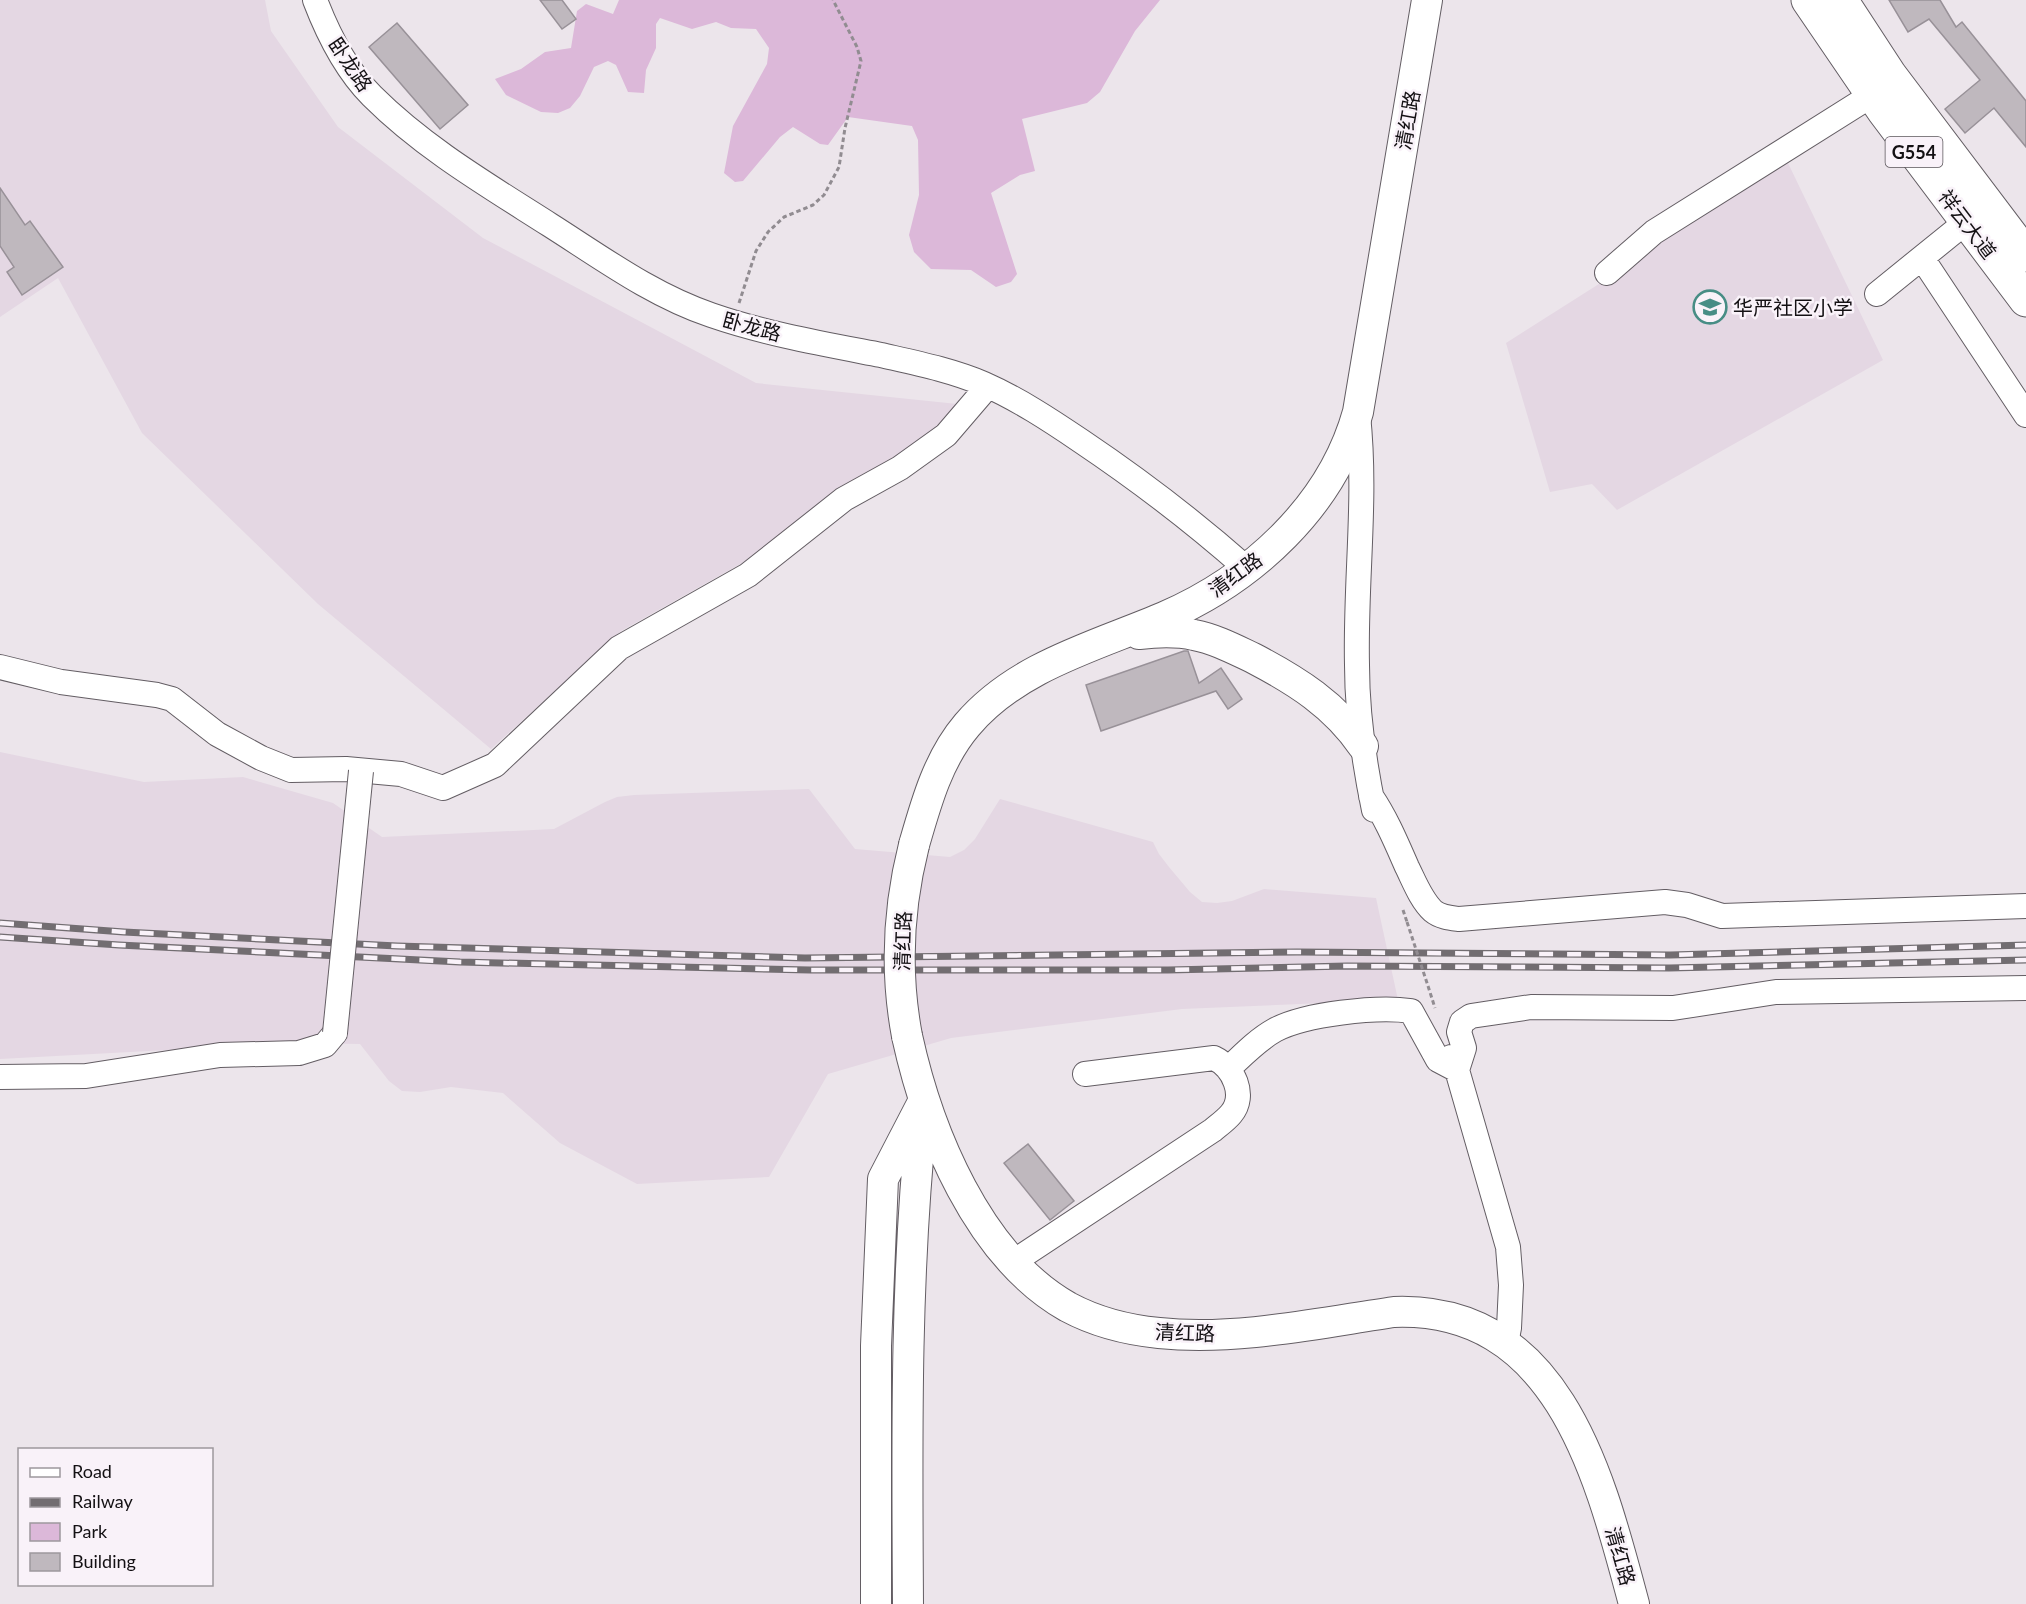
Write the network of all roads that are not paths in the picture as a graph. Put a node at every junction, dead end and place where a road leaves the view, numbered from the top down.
1 (315, 0) edge
2 (1427, 0) edge
3 (1808, 0) edge
4 (1841, 0) edge
5 (1872, 95) junction
6 (1966, 222) junction
7 (2026, 255) edge
8 (1922, 258) junction
9 (1607, 273) dead end
10 (1877, 294) dead end
11 (2026, 300) edge
12 (988, 386) junction
13 (1358, 412) junction
14 (2026, 415) edge
15 (1246, 568) junction
16 (1098, 643) junction
17 (0, 667) edge
18 (1363, 747) junction
19 (361, 771) junction
20 (1371, 796) junction
21 (1386, 856) dead end
22 (2026, 906) edge
23 (2026, 988) edge
24 (1453, 1062) junction
25 (1228, 1069) junction
26 (1085, 1074) dead end
27 (0, 1077) edge
28 (924, 1100) junction
29 (1013, 1262) junction
30 (1506, 1343) junction
31 (876, 1604) edge
32 (908, 1604) edge
33 (1634, 1604) edge

1 - 12 street, 卧龙路
2 - 13 main road, 清红路
3 - 5 highway, 祥云大道 / G554
4 - 7 highway, 祥云大道 / G554
5 - 6 highway, 祥云大道 / G554
5 - 9 street
6 - 8 street
6 - 11 highway, 祥云大道 / G554
8 - 10 street
8 - 14 street
12 - 15 street, 卧龙路
12 - 19 street
13 - 15 main road, 清红路
13 - 18 street
15 - 16 main road, 清红路
16 - 18 main road
16 - 28 main road, 清红路, bridge
17 - 19 street
18 - 20 street
19 - 27 street, bridge
20 - 21 street
20 - 22 street
23 - 24 street
24 - 25 street
24 - 30 street
25 - 26 street
25 - 29 street
28 - 29 main road, 清红路
28 - 31 main road
28 - 32 main road
29 - 30 main road, 清红路
30 - 33 main road, 清红路

